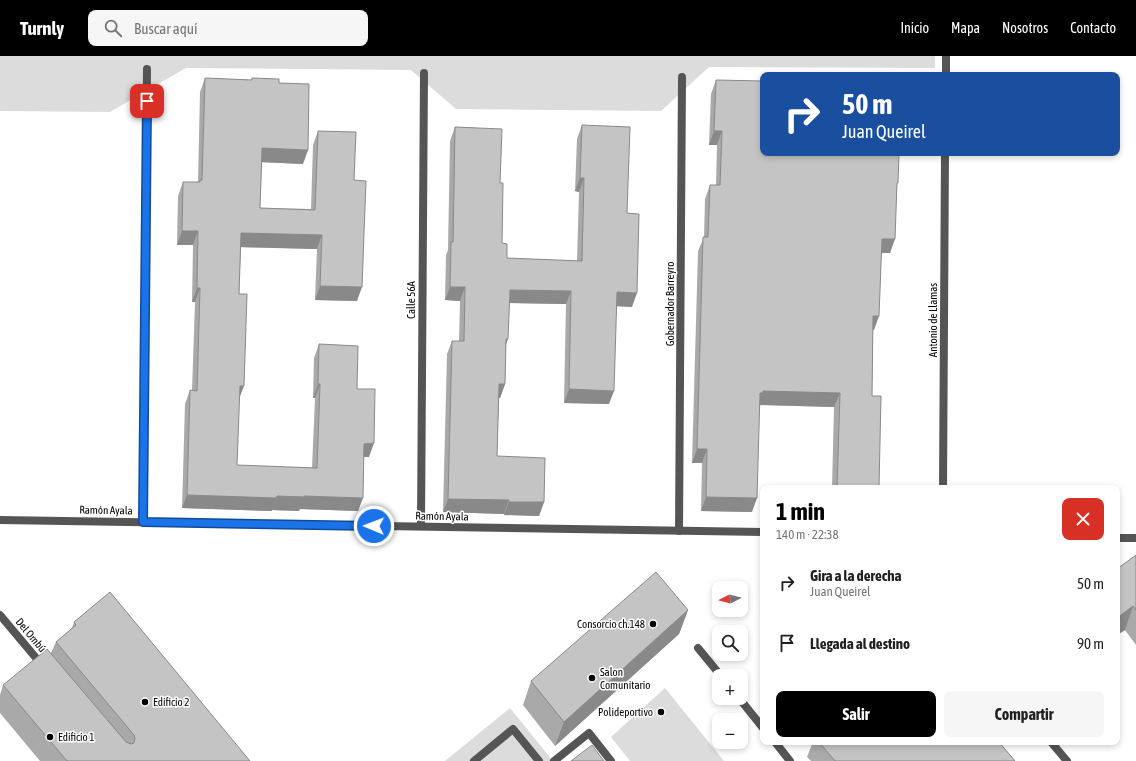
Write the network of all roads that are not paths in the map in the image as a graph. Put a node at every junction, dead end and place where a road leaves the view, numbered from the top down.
1 (946, 56) edge
2 (147, 69) dead end
3 (946, 72) edge
4 (424, 73) dead end
5 (682, 77) dead end
6 (945, 156) edge
7 (943, 485) edge
8 (0, 520) edge
9 (143, 522) junction
10 (421, 526) junction
11 (679, 531) junction
12 (760, 532) edge
13 (1120, 538) edge
14 (1136, 538) edge
15 (0, 616) edge
16 (698, 648) dead end
17 (715, 669) edge
18 (46, 670) edge
19 (745, 705) edge
20 (760, 724) edge
21 (777, 745) edge
22 (1054, 745) edge
23 (474, 761) edge
24 (539, 761) edge
25 (554, 761) edge
26 (611, 761) edge
27 (790, 761) edge
28 (1067, 761) edge

1 - 3 street
2 - 9 street
4 - 10 street, Calle 56A
5 - 11 street, Gobernador Barreyro
6 - 7 street, Antonio de Llamas
8 - 9 street, Ramón Ayala
9 - 10 street, Ramón Ayala
10 - 11 street, Ramón Ayala
11 - 12 street, Ramón Ayala
13 - 14 street
15 - 18 street, Del Ombú
16 - 17 street
19 - 20 street
21 - 27 street
22 - 28 street
23 - 24 street
25 - 26 street

